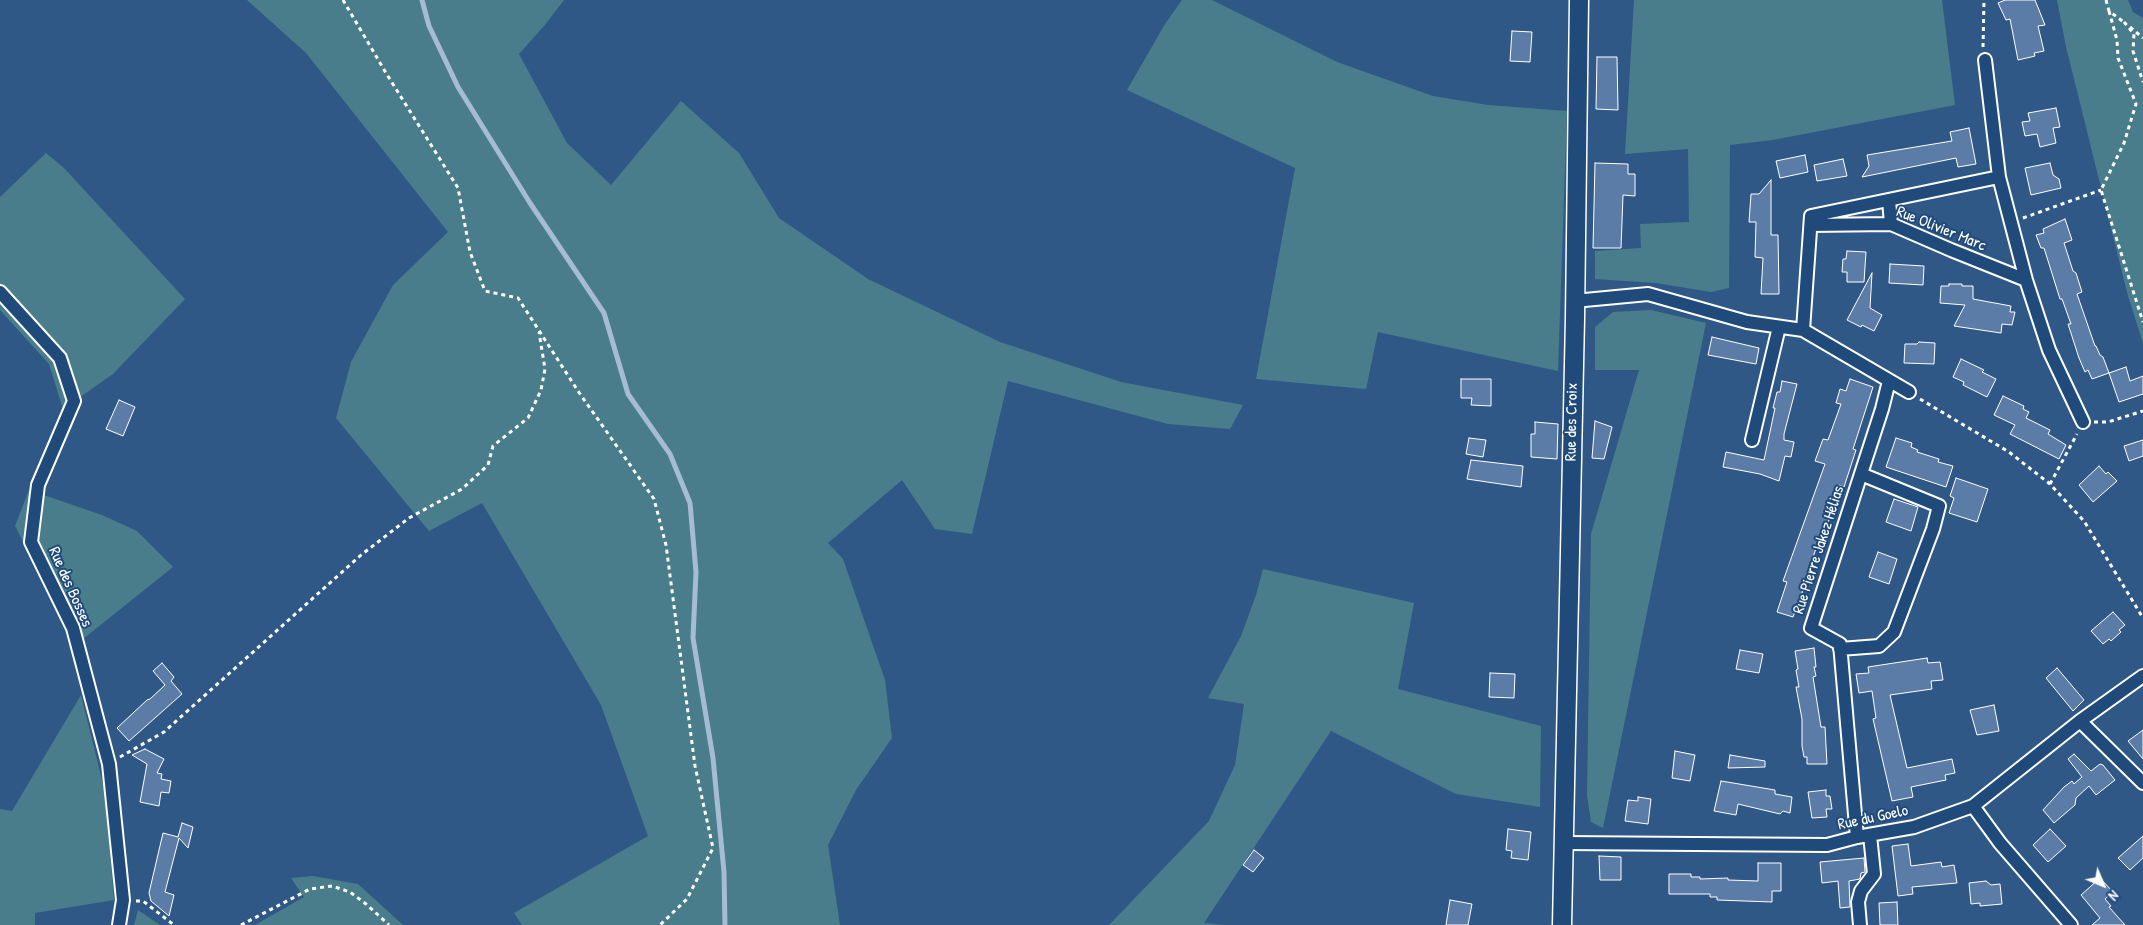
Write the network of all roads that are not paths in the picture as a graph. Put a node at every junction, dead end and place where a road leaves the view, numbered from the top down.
1 (1579, 0) edge
2 (1985, 60) road end
3 (1999, 177) junction
4 (1888, 200) junction
5 (1811, 221) junction
6 (1891, 224) junction
7 (2026, 280) junction
8 (0, 292) edge
9 (1574, 301) junction
10 (1779, 327) junction
11 (1803, 330) junction
12 (1889, 381) junction
13 (1909, 392) road end
14 (2084, 422) road end
15 (1752, 440) dead end
16 (1861, 474) junction
17 (1840, 649) junction
18 (2143, 676) edge
19 (2080, 720) junction
20 (2143, 783) edge
21 (1973, 806) junction
22 (1870, 835) junction
23 (1857, 837) junction
24 (1563, 843) junction
25 (119, 925) edge
26 (1562, 925) edge
27 (1860, 925) edge
28 (2071, 925) edge

1 - 9 main road, Rue des Croix
2 - 3 street
3 - 4 street, Rue Olivier Marc
3 - 7 street
4 - 5 street, Rue Olivier Marc
4 - 6 street
5 - 6 street, Rue Olivier Marc
5 - 11 street
6 - 7 street, Rue Olivier Marc
7 - 14 street
8 - 25 street, Rue des Bosses
9 - 10 street
9 - 24 main road, Rue des Croix
10 - 11 street
10 - 15 street
11 - 12 street
12 - 13 street
12 - 16 street, Rue Pierre Jakez Hélias
16 - 17 street, Rue Pierre Jakez Hélias
16 - 17 street
17 - 23 street
18 - 19 street, Rue du Goelo
19 - 20 street
19 - 21 street, Rue du Goelo
21 - 22 street, Rue du Goelo
21 - 28 street
22 - 23 street, Rue du Goelo
22 - 27 street
23 - 24 street, Rue du Goelo
24 - 26 main road, Rue des Croix

